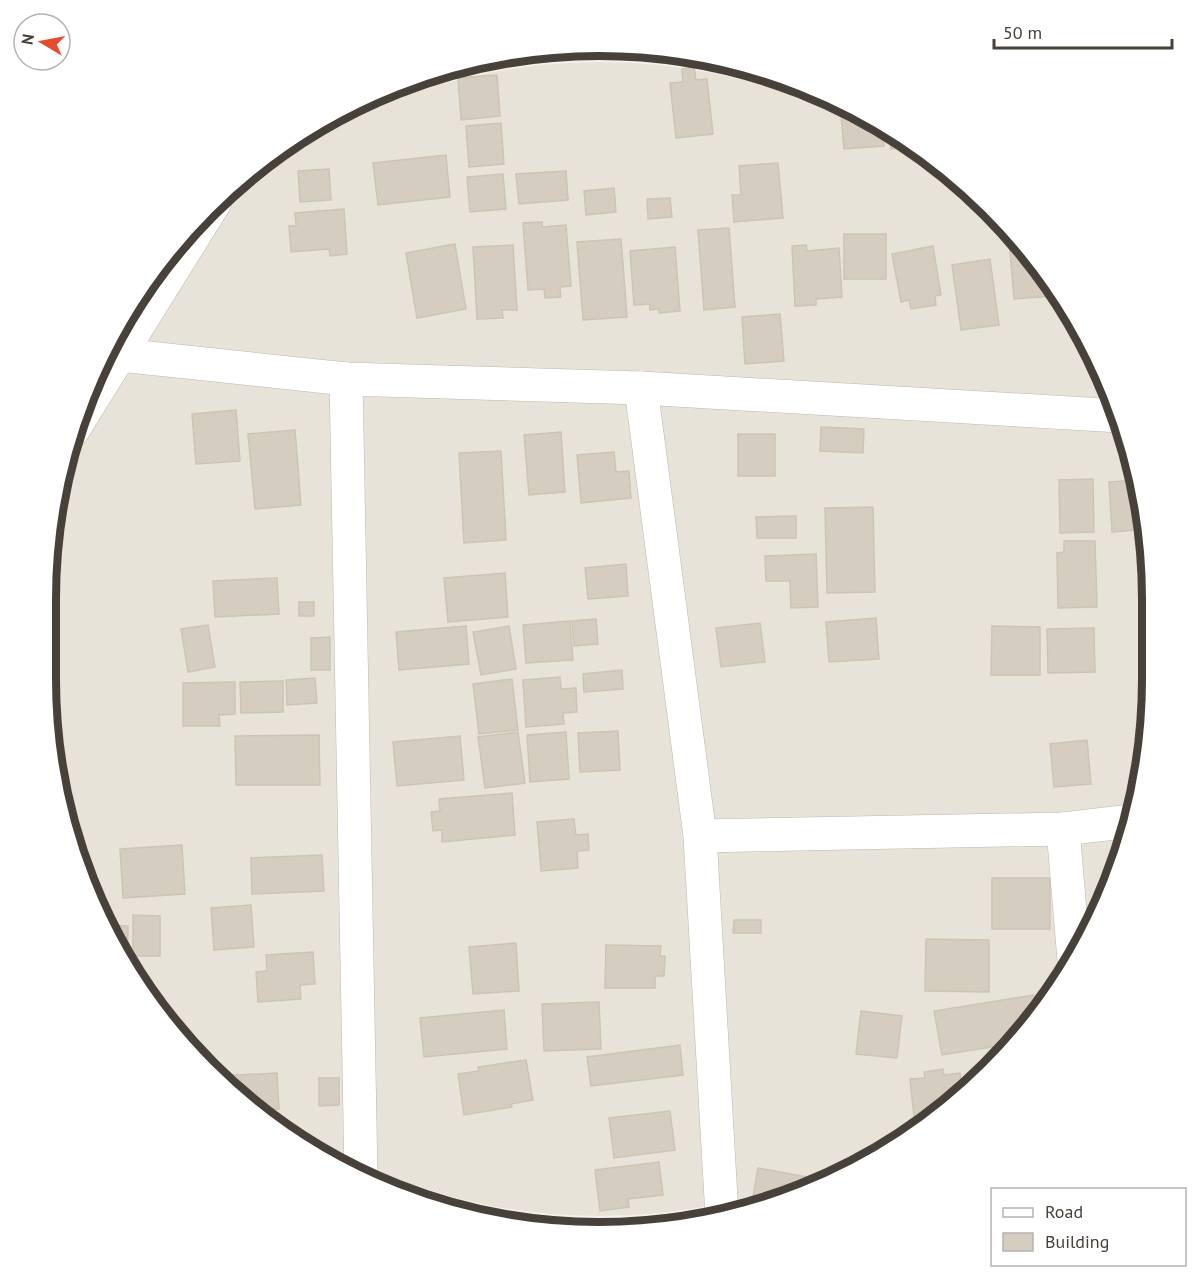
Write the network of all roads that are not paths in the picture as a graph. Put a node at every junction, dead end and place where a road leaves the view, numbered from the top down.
1 (192, 239) edge
2 (120, 355) junction
3 (346, 379) junction
4 (641, 388) junction
5 (96, 393) edge
6 (1111, 415) edge
7 (1123, 822) edge
8 (1063, 829) junction
9 (700, 836) junction
10 (1073, 945) edge
11 (361, 1167) edge
12 (722, 1208) edge

1 - 2 street
2 - 3 street
2 - 5 street
3 - 4 street
3 - 11 street
4 - 6 street
4 - 9 street
7 - 8 street
8 - 9 street
8 - 10 street
9 - 12 street

